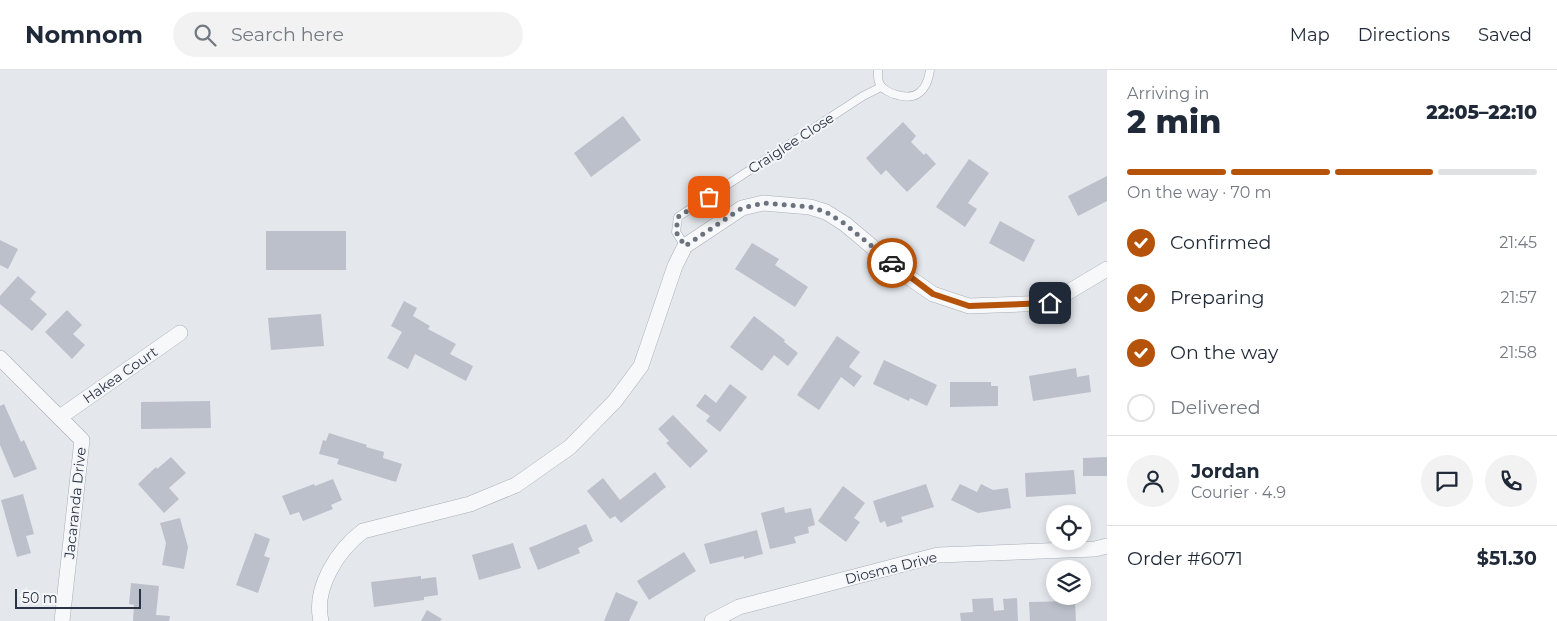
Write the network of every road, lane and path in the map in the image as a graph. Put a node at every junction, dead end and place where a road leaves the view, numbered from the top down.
1 (878, 70) edge
2 (930, 70) edge
3 (881, 87) junction
4 (685, 246) junction
5 (1107, 269) edge
6 (180, 333) dead end
7 (0, 358) edge
8 (60, 418) junction
9 (1107, 546) edge
10 (62, 621) edge
11 (321, 621) edge
12 (712, 621) edge

1 - 3 lane
2 - 3 lane
3 - 4 lane, Craiglee Close
4 - 5 street
4 - 11 street
6 - 8 street, Hakea Court
7 - 8 street, Jacaranda Drive
8 - 10 street, Jacaranda Drive
9 - 12 street, Diosma Drive

